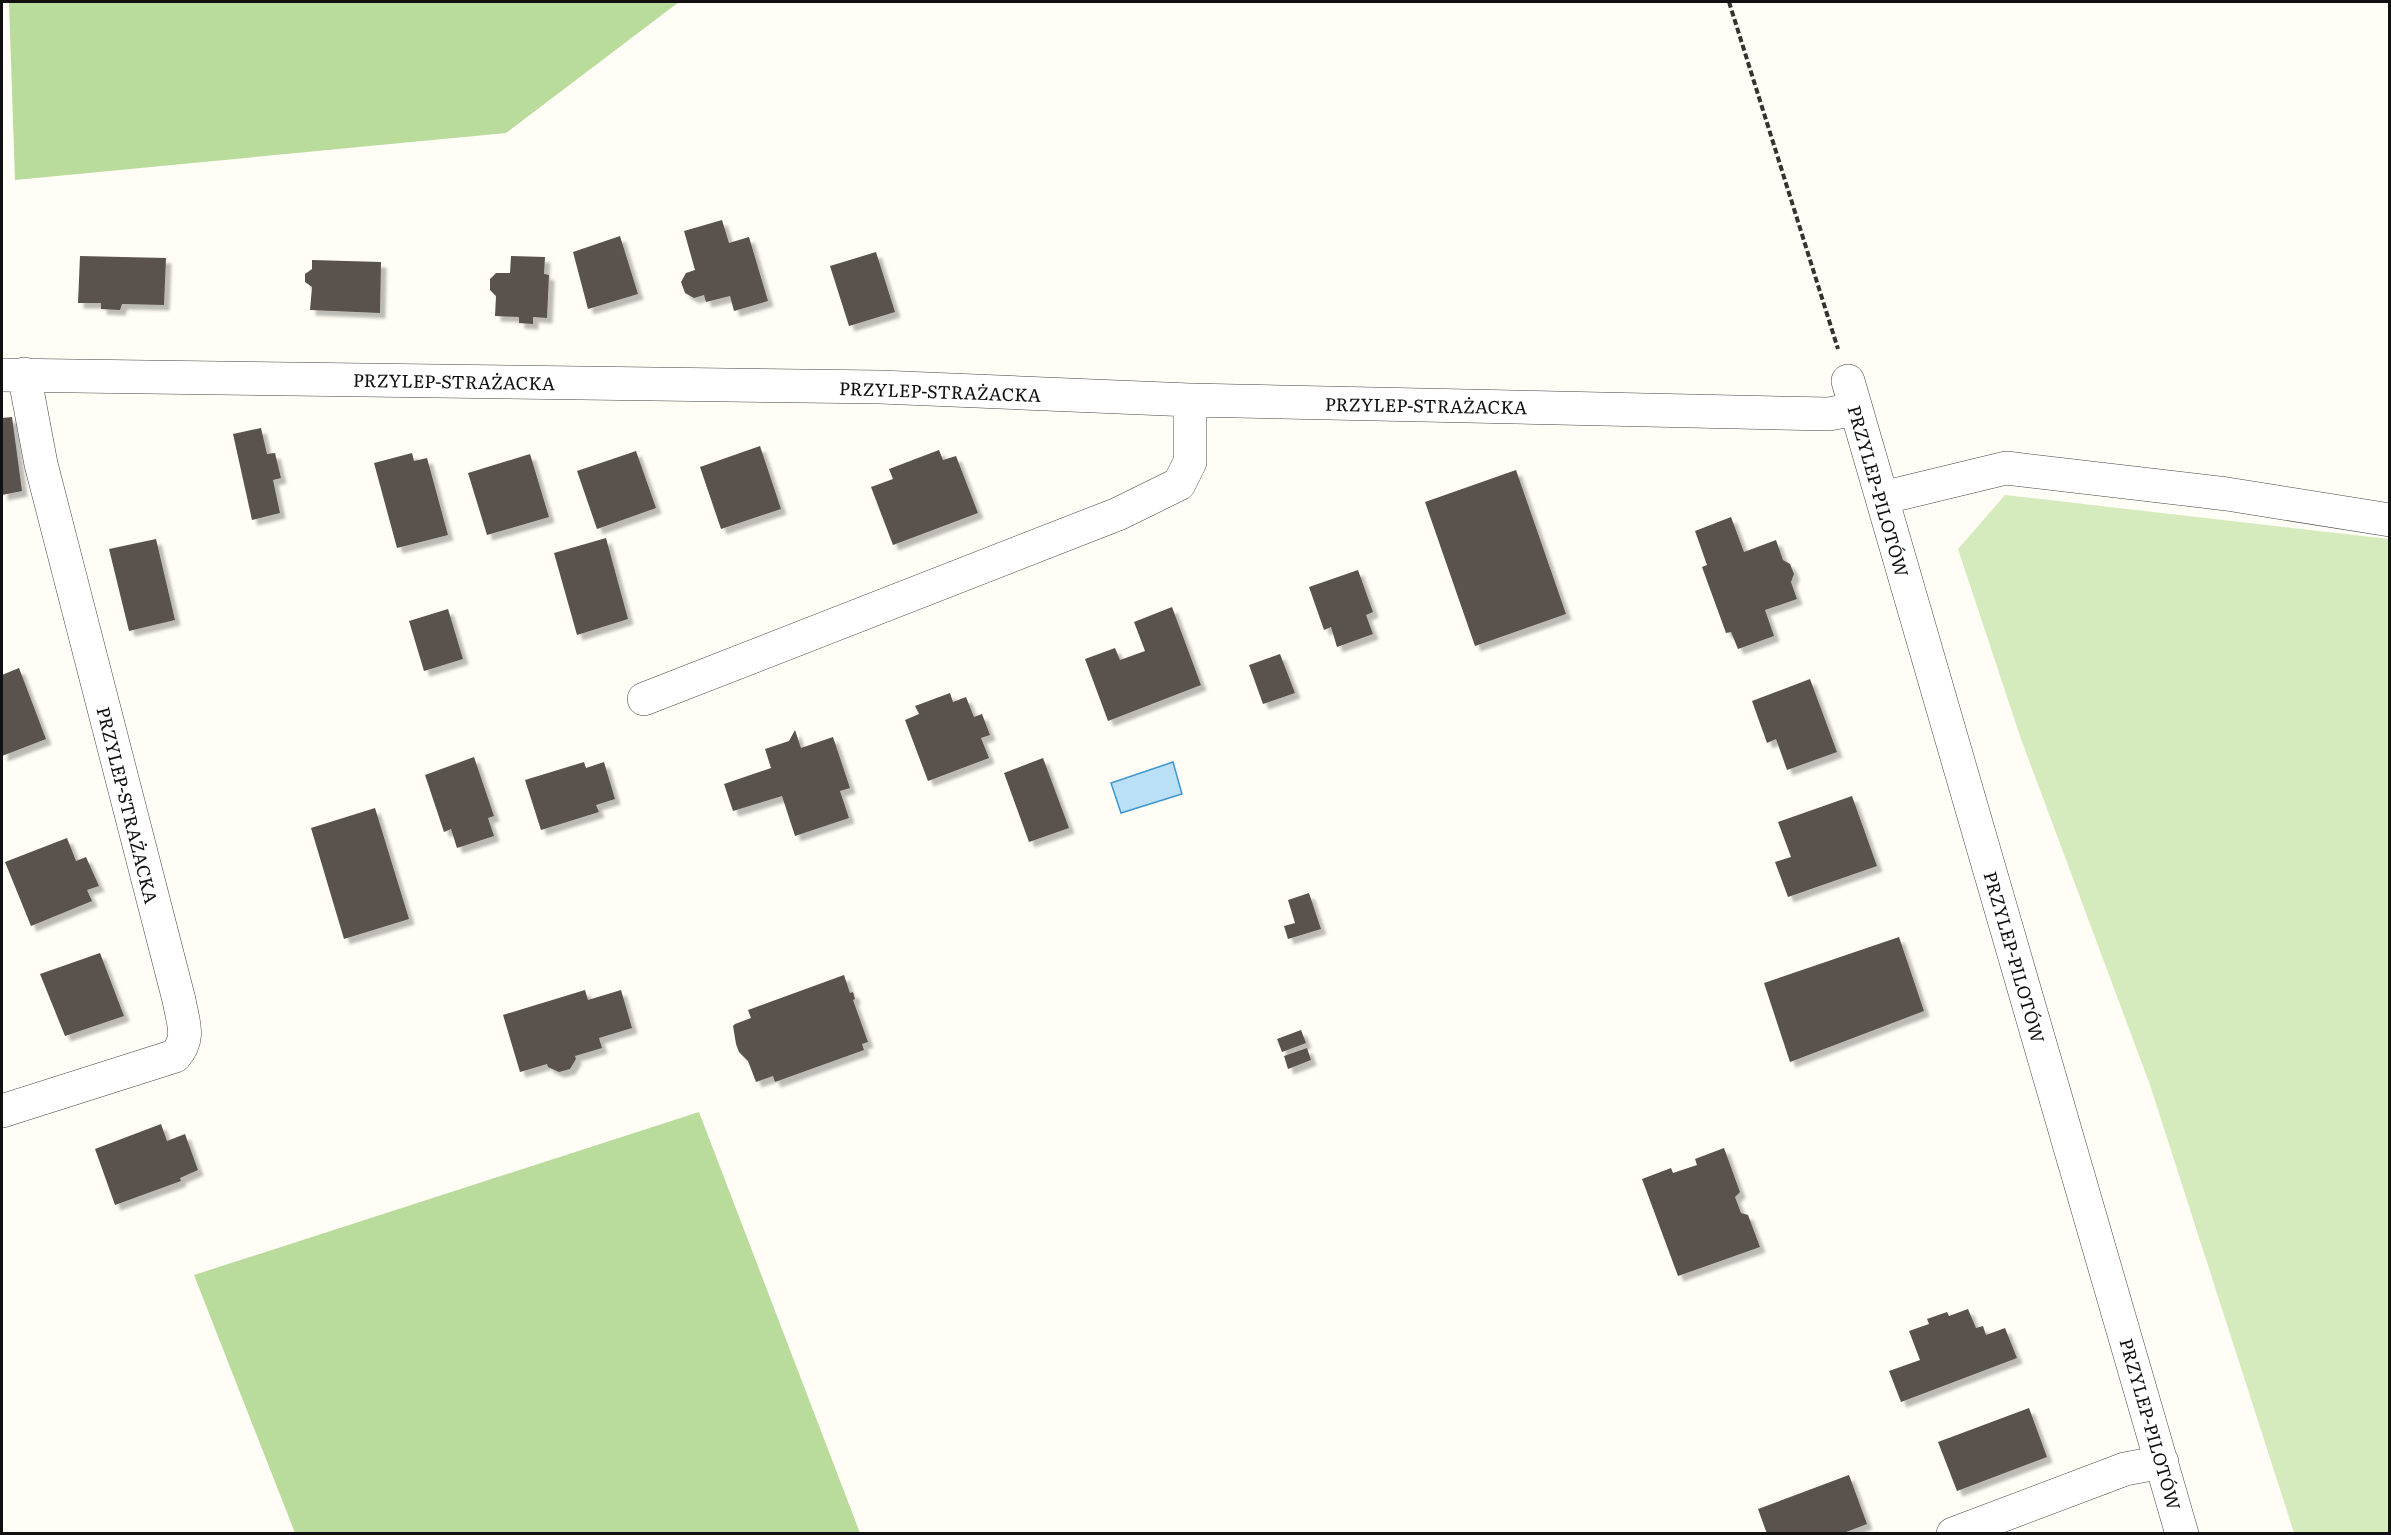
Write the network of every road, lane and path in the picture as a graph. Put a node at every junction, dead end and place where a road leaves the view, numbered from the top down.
1 (1729, 2) edge
2 (13, 375) edge
3 (1852, 395) junction
4 (1190, 400) junction
5 (1882, 498) junction
6 (2390, 520) edge
7 (644, 699) dead end
8 (2, 1111) edge
9 (2162, 1462) junction
10 (1953, 1533) edge
11 (2182, 1533) edge

1 - 3 path
2 - 4 street, PRZYLEP-STRAŻACKA
2 - 8 street, PRZYLEP-STRAŻACKA
3 - 4 street, PRZYLEP-STRAŻACKA
3 - 5 street, PRZYLEP-PILOTÓW
4 - 7 street
5 - 6 street
5 - 9 street, PRZYLEP-PILOTÓW
9 - 10 street
9 - 11 street, PRZYLEP-PILOTÓW

